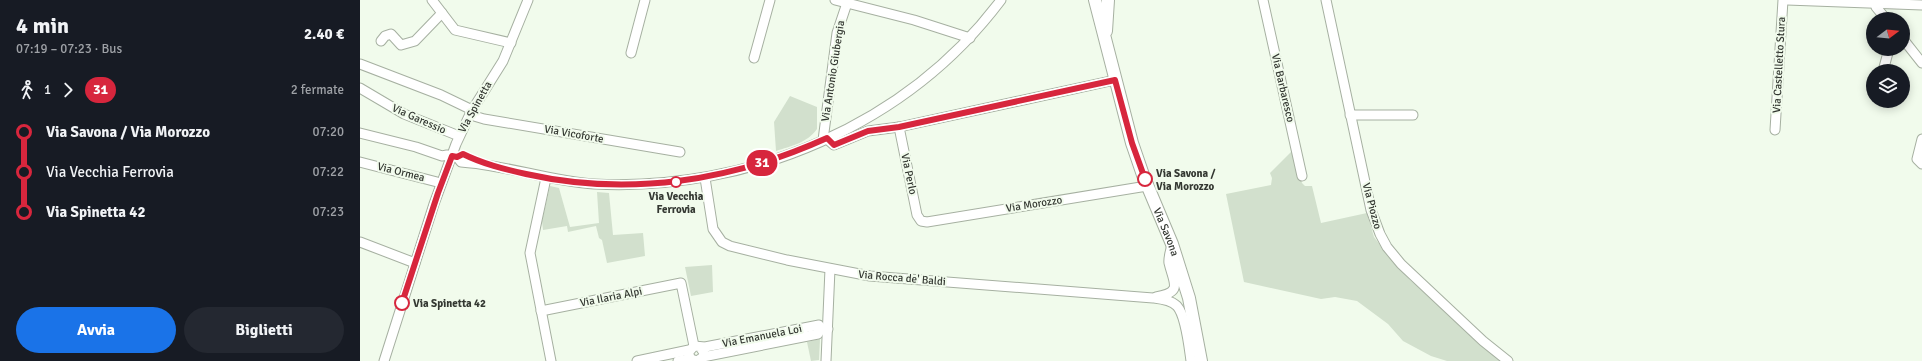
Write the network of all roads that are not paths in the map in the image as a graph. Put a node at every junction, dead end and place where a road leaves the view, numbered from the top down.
1 (432, 0) edge
2 (528, 0) edge
3 (645, 0) edge
4 (770, 0) edge
5 (835, 0) edge
6 (1001, 0) edge
7 (1095, 0) edge
8 (1108, 0) edge
9 (1263, 0) edge
10 (1326, 0) edge
11 (1782, 0) edge
12 (1787, 0) edge
13 (847, 2) edge
14 (1875, 3) junction
15 (1922, 5) edge
16 (1880, 12) edge
17 (442, 13) junction
18 (1105, 36) junction
19 (970, 38) junction
20 (381, 41) dead end
21 (511, 43) junction
22 (1910, 48) edge
23 (631, 53) dead end
24 (754, 58) dead end
25 (1922, 63) edge
26 (360, 64) edge
27 (1115, 80) junction
28 (360, 88) edge
29 (472, 112) junction
30 (1350, 115) junction
31 (1413, 115) dead end
32 (899, 127) junction
33 (1775, 130) dead end
34 (360, 133) edge
35 (459, 136) junction
36 (825, 139) junction
37 (1922, 139) edge
38 (680, 152) dead end
39 (452, 156) junction
40 (360, 162) edge
41 (1922, 164) edge
42 (1302, 176) dead end
43 (546, 178) junction
44 (705, 178) junction
45 (442, 183) junction
46 (1147, 186) junction
47 (922, 221) joint
48 (360, 242) edge
49 (1172, 244) junction
50 (415, 264) junction
51 (830, 269) junction
52 (1153, 298) junction
53 (541, 311) junction
54 (824, 329) junction
55 (696, 354) edge
56 (384, 361) edge
57 (551, 361) edge
58 (637, 361) edge
59 (678, 361) edge
60 (826, 361) edge
61 (1191, 361) edge
62 (1202, 361) edge
63 (1508, 361) edge

1 - 17 street
2 - 21 street, Via Spinetta
3 - 23 street
4 - 24 street
5 - 13 street
6 - 19 street
7 - 18 main road, Via Savona
8 - 18 main road, Via Savona
9 - 42 street, Via Barbaresco
10 - 30 street, Via Piozzo
11 - 33 street, Via Castelletto Stura
12 - 14 street
13 - 19 street
13 - 36 street, Via Antonio Giubergia
14 - 15 street
14 - 16 street
17 - 20 street
17 - 21 street
18 - 27 main road, Via Savona
19 - 36 street
21 - 29 street, Via Spinetta
22 - 25 street
26 - 29 street, Via Vicoforte
27 - 32 street
27 - 46 main road, Via Savona
28 - 35 street, Via Garessio
29 - 35 street, Via Spinetta
29 - 38 street, Via Vicoforte
30 - 31 street
30 - 63 street, Via Piozzo
32 - 36 street
32 - 47 street, Via Perlo
34 - 39 street
35 - 39 street, Via Spinetta
36 - 44 street
37 - 41 street
39 - 43 street
39 - 45 street, Via Spinetta
40 - 45 street, Via Ormea
43 - 44 street
43 - 53 street
44 - 51 street, Via Rocca de' Baldi
45 - 50 street, Via Spinetta
46 - 47 street, Via Morozzo
46 - 49 main road, Via Savona
48 - 50 street
49 - 52 street, Via Rocca de' Baldi
49 - 62 main road, Via Savona
50 - 56 street, Via Spinetta
51 - 52 street, Via Rocca de' Baldi
51 - 54 street
52 - 61 street, Via Rocca de' Baldi
53 - 55 street, Via Ilaria Alpi
53 - 57 street
54 - 55 street, Via Emanuela Loi
54 - 60 street
55 - 58 street, Via Emanuela Loi
55 - 59 street, Via Emanuela Loi

